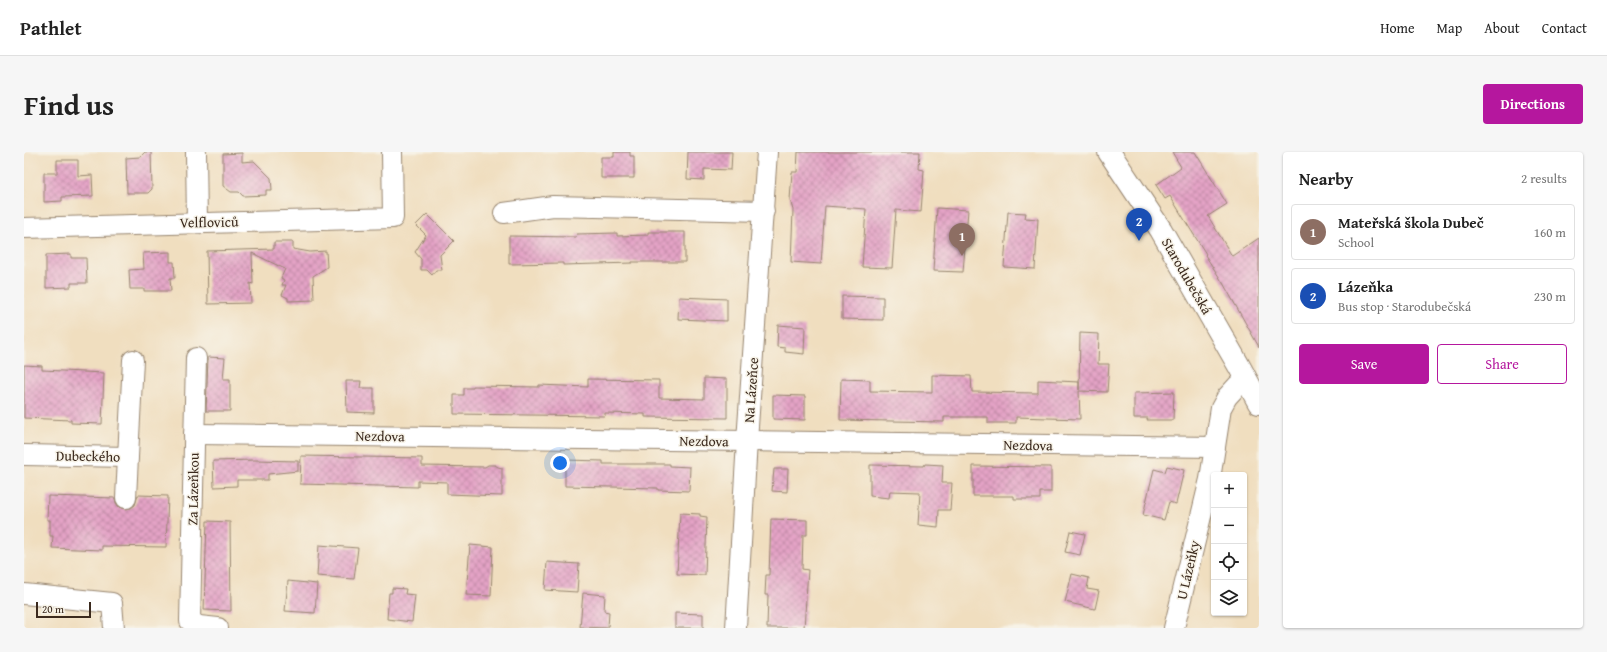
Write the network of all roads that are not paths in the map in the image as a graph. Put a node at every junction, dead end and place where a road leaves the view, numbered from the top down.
1 (196, 152) edge
2 (392, 152) edge
3 (767, 152) edge
4 (1109, 152) edge
5 (764, 211) junction
6 (504, 213) dead end
7 (197, 222) junction
8 (24, 228) edge
9 (196, 358) dead end
10 (133, 360) dead end
11 (1248, 372) edge
12 (1259, 403) edge
13 (194, 434) junction
14 (747, 441) junction
15 (1215, 447) junction
16 (24, 455) edge
17 (128, 457) junction
18 (126, 498) dead end
19 (24, 594) edge
20 (114, 628) edge
21 (218, 628) edge
22 (736, 628) edge
23 (1174, 628) edge

1 - 7 street
2 - 7 street, Velfloviců
3 - 5 street, Na Lázeňce
4 - 11 street, Starodubečská
5 - 6 street
5 - 14 street, Na Lázeňce
7 - 8 street, Velfloviců
9 - 13 street, Za Lázeňkou
10 - 17 street, Dubeckého
11 - 12 street, Starodubečská
11 - 15 street, U Lázeňky
13 - 14 street, Nezdova
13 - 21 street, Za Lázeňkou
14 - 15 street, Nezdova
14 - 22 street, Na Lázeňce
15 - 23 street, U Lázeňky
16 - 17 street, Dubeckého
17 - 18 street
19 - 20 street

